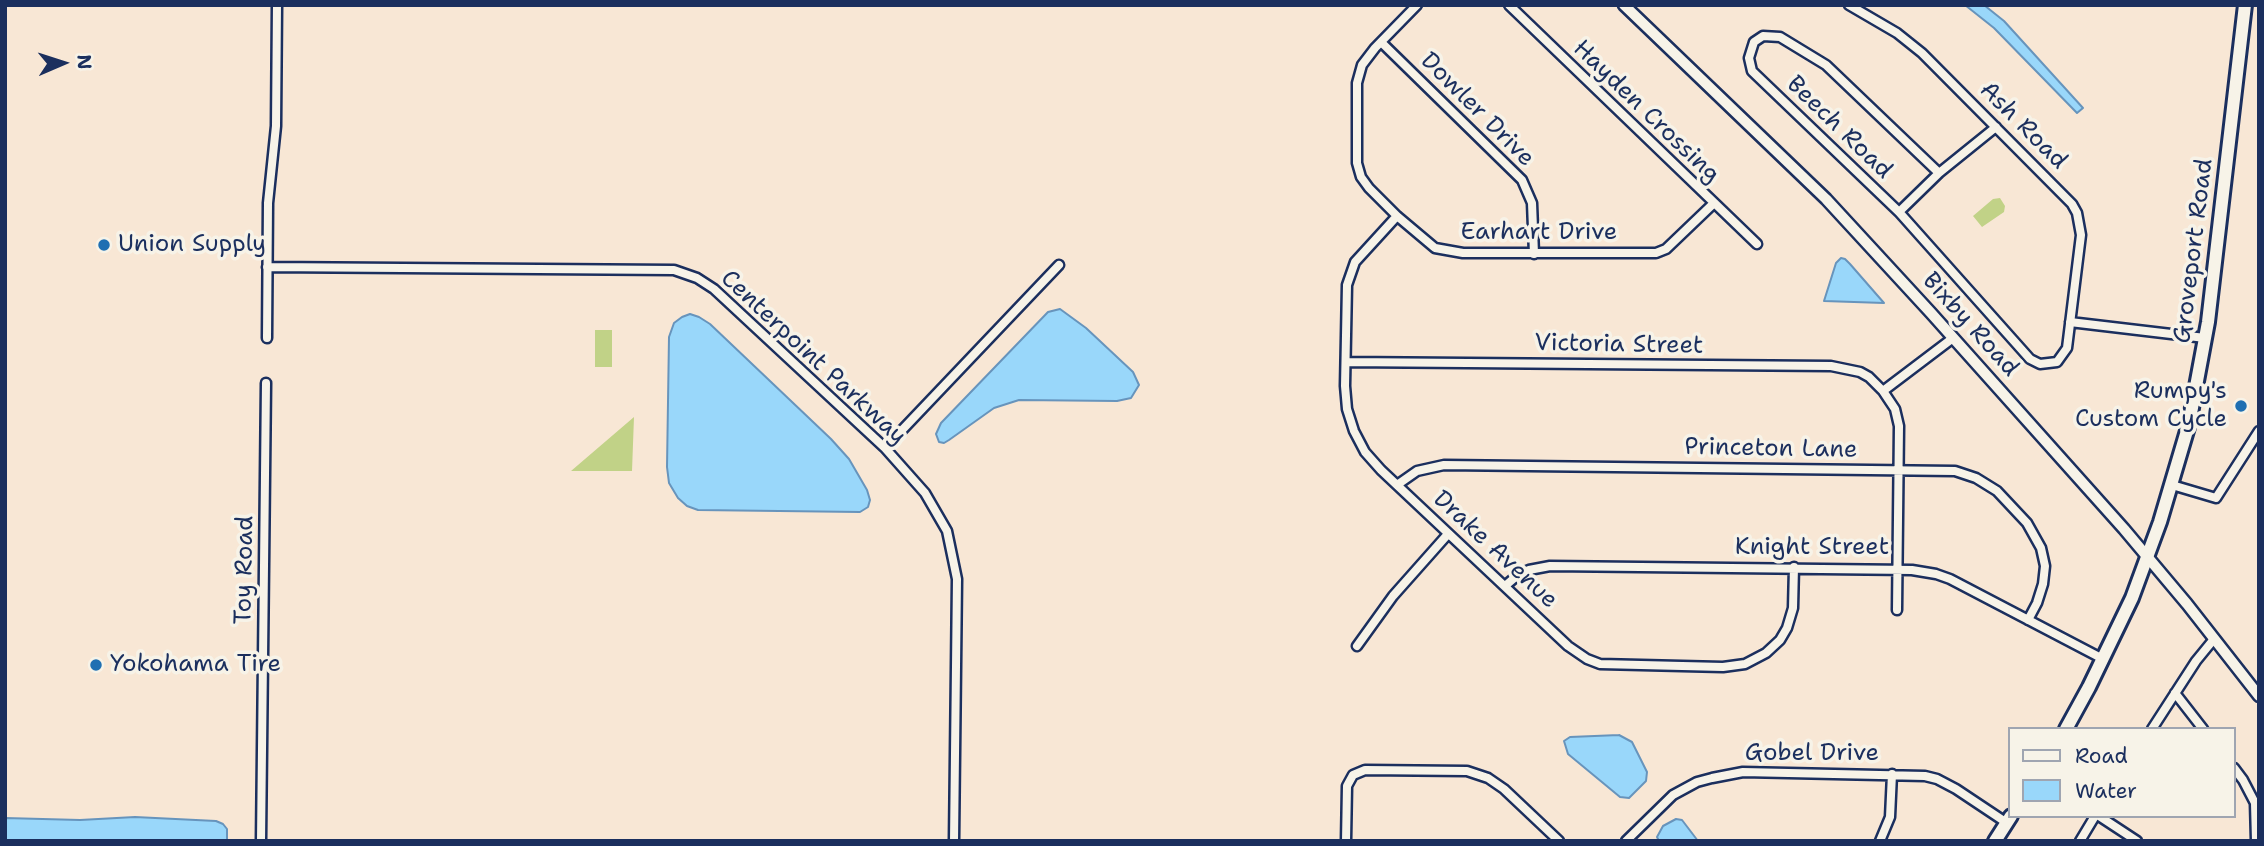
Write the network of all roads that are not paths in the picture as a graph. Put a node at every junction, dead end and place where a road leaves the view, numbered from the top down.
1 (277, 5) edge
2 (1417, 5) edge
3 (1508, 5) edge
4 (1624, 5) edge
5 (1849, 5) edge
6 (2245, 5) edge
7 (1381, 41) junction
8 (1996, 127) junction
9 (1939, 173) junction
10 (1713, 204) junction
11 (1899, 212) junction
12 (1396, 216) junction
13 (1757, 244) dead end
14 (1534, 254) junction
15 (1059, 265) dead end
16 (267, 267) junction
17 (2070, 321) junction
18 (267, 338) dead end
19 (1953, 338) junction
20 (2205, 338) junction
21 (1346, 362) junction
22 (266, 383) dead end
23 (1883, 391) junction
24 (2259, 431) edge
25 (885, 448) junction
26 (1899, 470) junction
27 (1397, 485) junction
28 (2172, 485) junction
29 (1448, 534) junction
30 (2148, 558) junction
31 (1794, 567) junction
32 (1898, 568) junction
33 (1505, 586) junction
34 (1897, 610) dead end
35 (2028, 620) junction
36 (2214, 639) junction
37 (1357, 646) dead end
38 (2103, 659) junction
39 (2175, 693) junction
40 (2259, 696) edge
41 (2067, 727) edge
42 (2153, 727) edge
43 (2201, 727) edge
44 (2236, 770) edge
45 (1892, 774) junction
46 (2096, 818) edge
47 (2100, 818) edge
48 (2009, 820) edge
49 (261, 841) edge
50 (954, 841) edge
51 (1346, 841) edge
52 (1559, 841) edge
53 (1626, 841) edge
54 (1880, 841) edge
55 (1995, 841) edge
56 (2080, 841) edge
57 (2137, 841) edge
58 (2256, 841) edge

1 - 16 street
2 - 7 street, Earhart Drive
3 - 10 street, Hayden Crossing
4 - 19 street, Bixby Road
5 - 8 street, Ash Road
6 - 20 main road, Groveport Road
7 - 12 street, Earhart Drive
7 - 14 street, Dowler Drive
8 - 9 street
8 - 17 street, Ash Road
9 - 11 street
9 - 11 street, Beech Road
10 - 13 street, Hayden Crossing
10 - 14 street, Earhart Drive
11 - 17 street, Beech Road
12 - 14 street, Earhart Drive
12 - 21 street, Drake Avenue
15 - 25 street
16 - 18 street
16 - 25 street, Centerpoint Parkway
17 - 20 street
19 - 23 street
19 - 30 street, Bixby Road
20 - 28 main road, Groveport Road
21 - 23 street, Victoria Street
21 - 27 street, Drake Avenue
22 - 49 street, Toy Road
23 - 26 street
24 - 28 street
25 - 50 street, Centerpoint Parkway
26 - 27 street, Princeton Lane
26 - 32 street
26 - 35 street, Princeton Lane
27 - 29 street, Drake Avenue
28 - 30 main road, Groveport Road
29 - 33 street, Drake Avenue
29 - 37 street
30 - 36 street, Bixby Road
30 - 38 main road, Groveport Road
31 - 32 street, Knight Street
31 - 33 street, Knight Street
31 - 33 street, Drake Avenue
32 - 34 street
32 - 35 street, Knight Street
35 - 38 street, Knight Street
36 - 39 street
36 - 40 street, Bixby Road
38 - 41 main road, Groveport Road
39 - 42 street
39 - 43 street
44 - 58 street
45 - 48 street, Gobel Drive
45 - 53 street, Gobel Drive
45 - 54 street
46 - 56 street
47 - 57 street
48 - 55 main road
51 - 52 street

